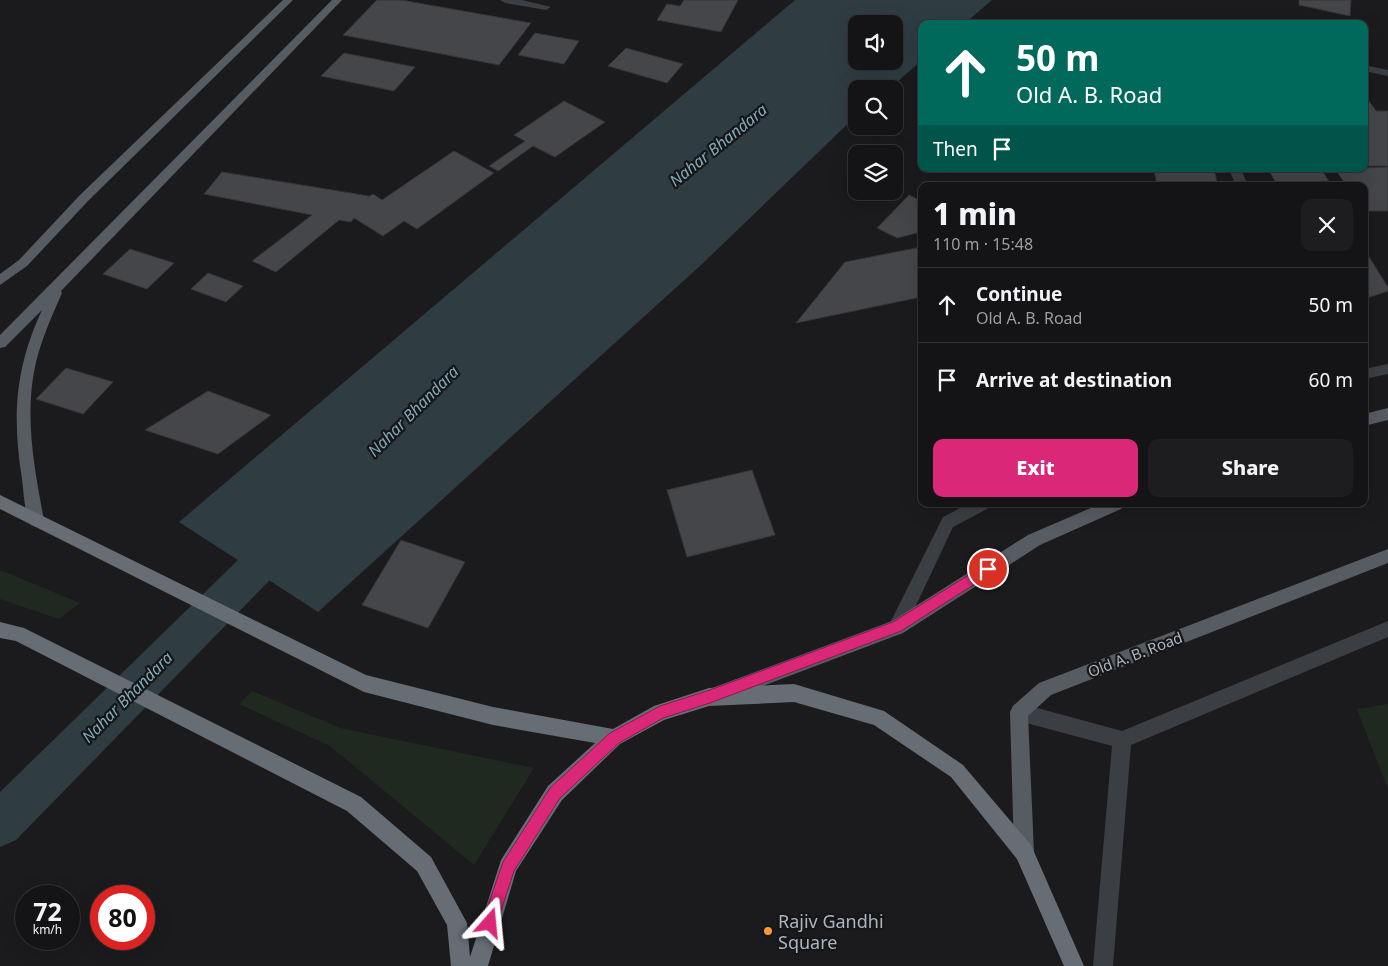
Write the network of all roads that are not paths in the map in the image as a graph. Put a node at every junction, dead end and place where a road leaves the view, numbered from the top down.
1 (288, 0) edge
2 (337, 0) edge
3 (505, 0) edge
4 (546, 7) dead end
5 (1368, 69) edge
6 (1388, 74) edge
7 (0, 280) edge
8 (60, 284) junction
9 (0, 343) edge
10 (1388, 369) edge
11 (1368, 373) edge
12 (1388, 414) edge
13 (1368, 419) edge
14 (0, 502) edge
15 (976, 507) edge
16 (1109, 507) edge
17 (36, 520) junction
18 (1388, 556) edge
19 (897, 627) junction
20 (0, 630) edge
21 (1388, 630) edge
22 (710, 697) junction
23 (1019, 712) junction
24 (614, 738) junction
25 (1122, 740) junction
26 (1024, 852) junction
27 (461, 966) edge
28 (478, 966) edge
29 (1074, 966) edge
30 (1103, 966) edge

1 - 7 main road
2 - 8 main road
3 - 4 street
5 - 6 street
8 - 9 main road
8 - 17 main road
10 - 11 street
12 - 13 main road
14 - 17 highway
15 - 19 street
16 - 19 main road
17 - 24 highway
18 - 23 main road, Old A. B. Road
19 - 22 main road
20 - 27 highway
21 - 25 street
22 - 24 highway
22 - 26 highway
23 - 25 street
23 - 26 main road
24 - 28 highway
25 - 30 street
26 - 29 highway

